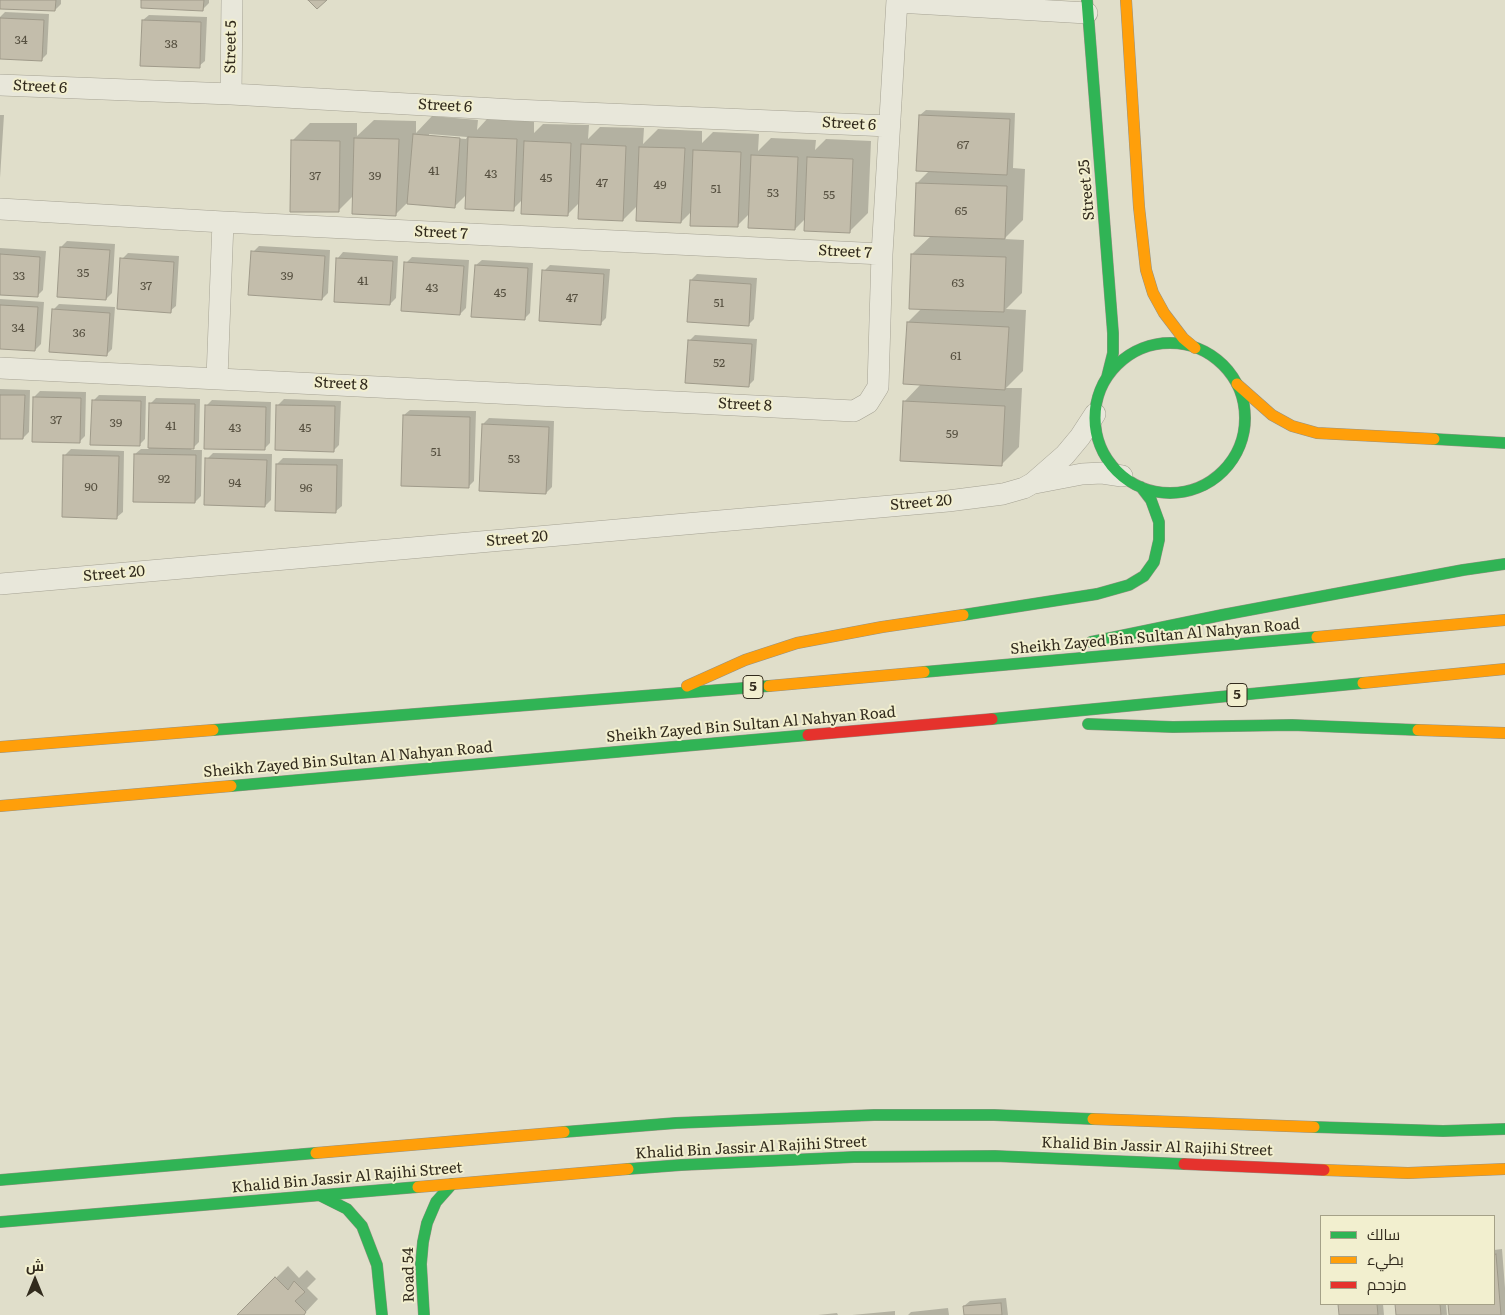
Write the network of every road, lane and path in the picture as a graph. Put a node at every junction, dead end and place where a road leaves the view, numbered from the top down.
1 (232, 0) edge
2 (1126, 0) edge
3 (897, 1) edge
4 (1087, 6) edge
5 (0, 85) edge
6 (231, 94) junction
7 (889, 126) junction
8 (0, 209) edge
9 (223, 222) junction
10 (882, 254) junction
11 (1195, 348) junction
12 (0, 368) edge
13 (217, 378) junction
14 (1107, 378) junction
15 (1237, 384) junction
16 (1095, 414) junction
17 (1505, 443) edge
18 (1122, 476) junction
19 (1032, 483) junction
20 (1141, 487) junction
21 (1505, 564) edge
22 (0, 584) edge
23 (1505, 620) edge
24 (1079, 645) dead end
25 (1060, 649) dead end
26 (964, 669) junction
27 (1505, 669) edge
28 (671, 694) junction
29 (969, 720) junction
30 (1505, 733) edge
31 (0, 747) edge
32 (0, 806) edge
33 (874, 1115) junction
34 (994, 1115) junction
35 (886, 1127) dead end
36 (986, 1127) dead end
37 (1505, 1129) edge
38 (1443, 1130) junction
39 (1431, 1140) dead end
40 (986, 1144) dead end
41 (880, 1146) dead end
42 (995, 1156) junction
43 (854, 1157) junction
44 (1430, 1160) dead end
45 (1505, 1169) edge
46 (1449, 1172) junction
47 (0, 1180) edge
48 (452, 1184) junction
49 (319, 1195) junction
50 (0, 1222) edge
51 (391, 1282) dead end
52 (411, 1282) dead end
53 (423, 1292) junction
54 (380, 1293) junction
55 (382, 1315) edge
56 (424, 1315) edge

1 - 6 street, Street 5
2 - 11 main road
3 - 4 street, Street 8
3 - 7 street, Street 8
4 - 14 main road, Street 25
5 - 6 street, Street 6
6 - 7 street, Street 6
7 - 10 street, Street 8
8 - 9 street, Street 7
9 - 10 street, Street 7
9 - 13 street
10 - 13 street, Street 8
11 - 14 main road
11 - 15 main road
12 - 13 street, Street 8
14 - 16 main road
15 - 17 main road
15 - 20 main road
16 - 18 main road
16 - 19 street, Street 20
18 - 19 street, Street 20
18 - 20 main road
19 - 22 street, Street 20
20 - 28 main road
21 - 24 main road
23 - 26 main road, Sheikh Zayed Bin Sultan Al Nahyan Road / 5
25 - 26 main road
26 - 28 main road, Sheikh Zayed Bin Sultan Al Nahyan Road / 5
27 - 29 main road, Sheikh Zayed Bin Sultan Al Nahyan Road / 5
28 - 31 main road, Sheikh Zayed Bin Sultan Al Nahyan Road / 5
29 - 30 main road
29 - 32 main road, Sheikh Zayed Bin Sultan Al Nahyan Road / 5
33 - 34 main road, Khalid Bin Jassir Al Rajihi Street
33 - 35 main road
33 - 47 main road, Khalid Bin Jassir Al Rajihi Street
34 - 36 main road
34 - 38 main road, Khalid Bin Jassir Al Rajihi Street
37 - 38 main road, Khalid Bin Jassir Al Rajihi Street
38 - 39 main road
40 - 42 main road
41 - 43 main road
42 - 43 main road, Khalid Bin Jassir Al Rajihi Street
42 - 46 main road, Khalid Bin Jassir Al Rajihi Street
43 - 48 main road, Khalid Bin Jassir Al Rajihi Street
44 - 46 main road
45 - 46 main road, Khalid Bin Jassir Al Rajihi Street
48 - 49 main road, Khalid Bin Jassir Al Rajihi Street
48 - 53 main road, Road 54
49 - 50 main road, Khalid Bin Jassir Al Rajihi Street
49 - 54 main road, Road 54
51 - 54 main road
52 - 53 main road
53 - 56 main road, Road 54
54 - 55 main road, Road 54

